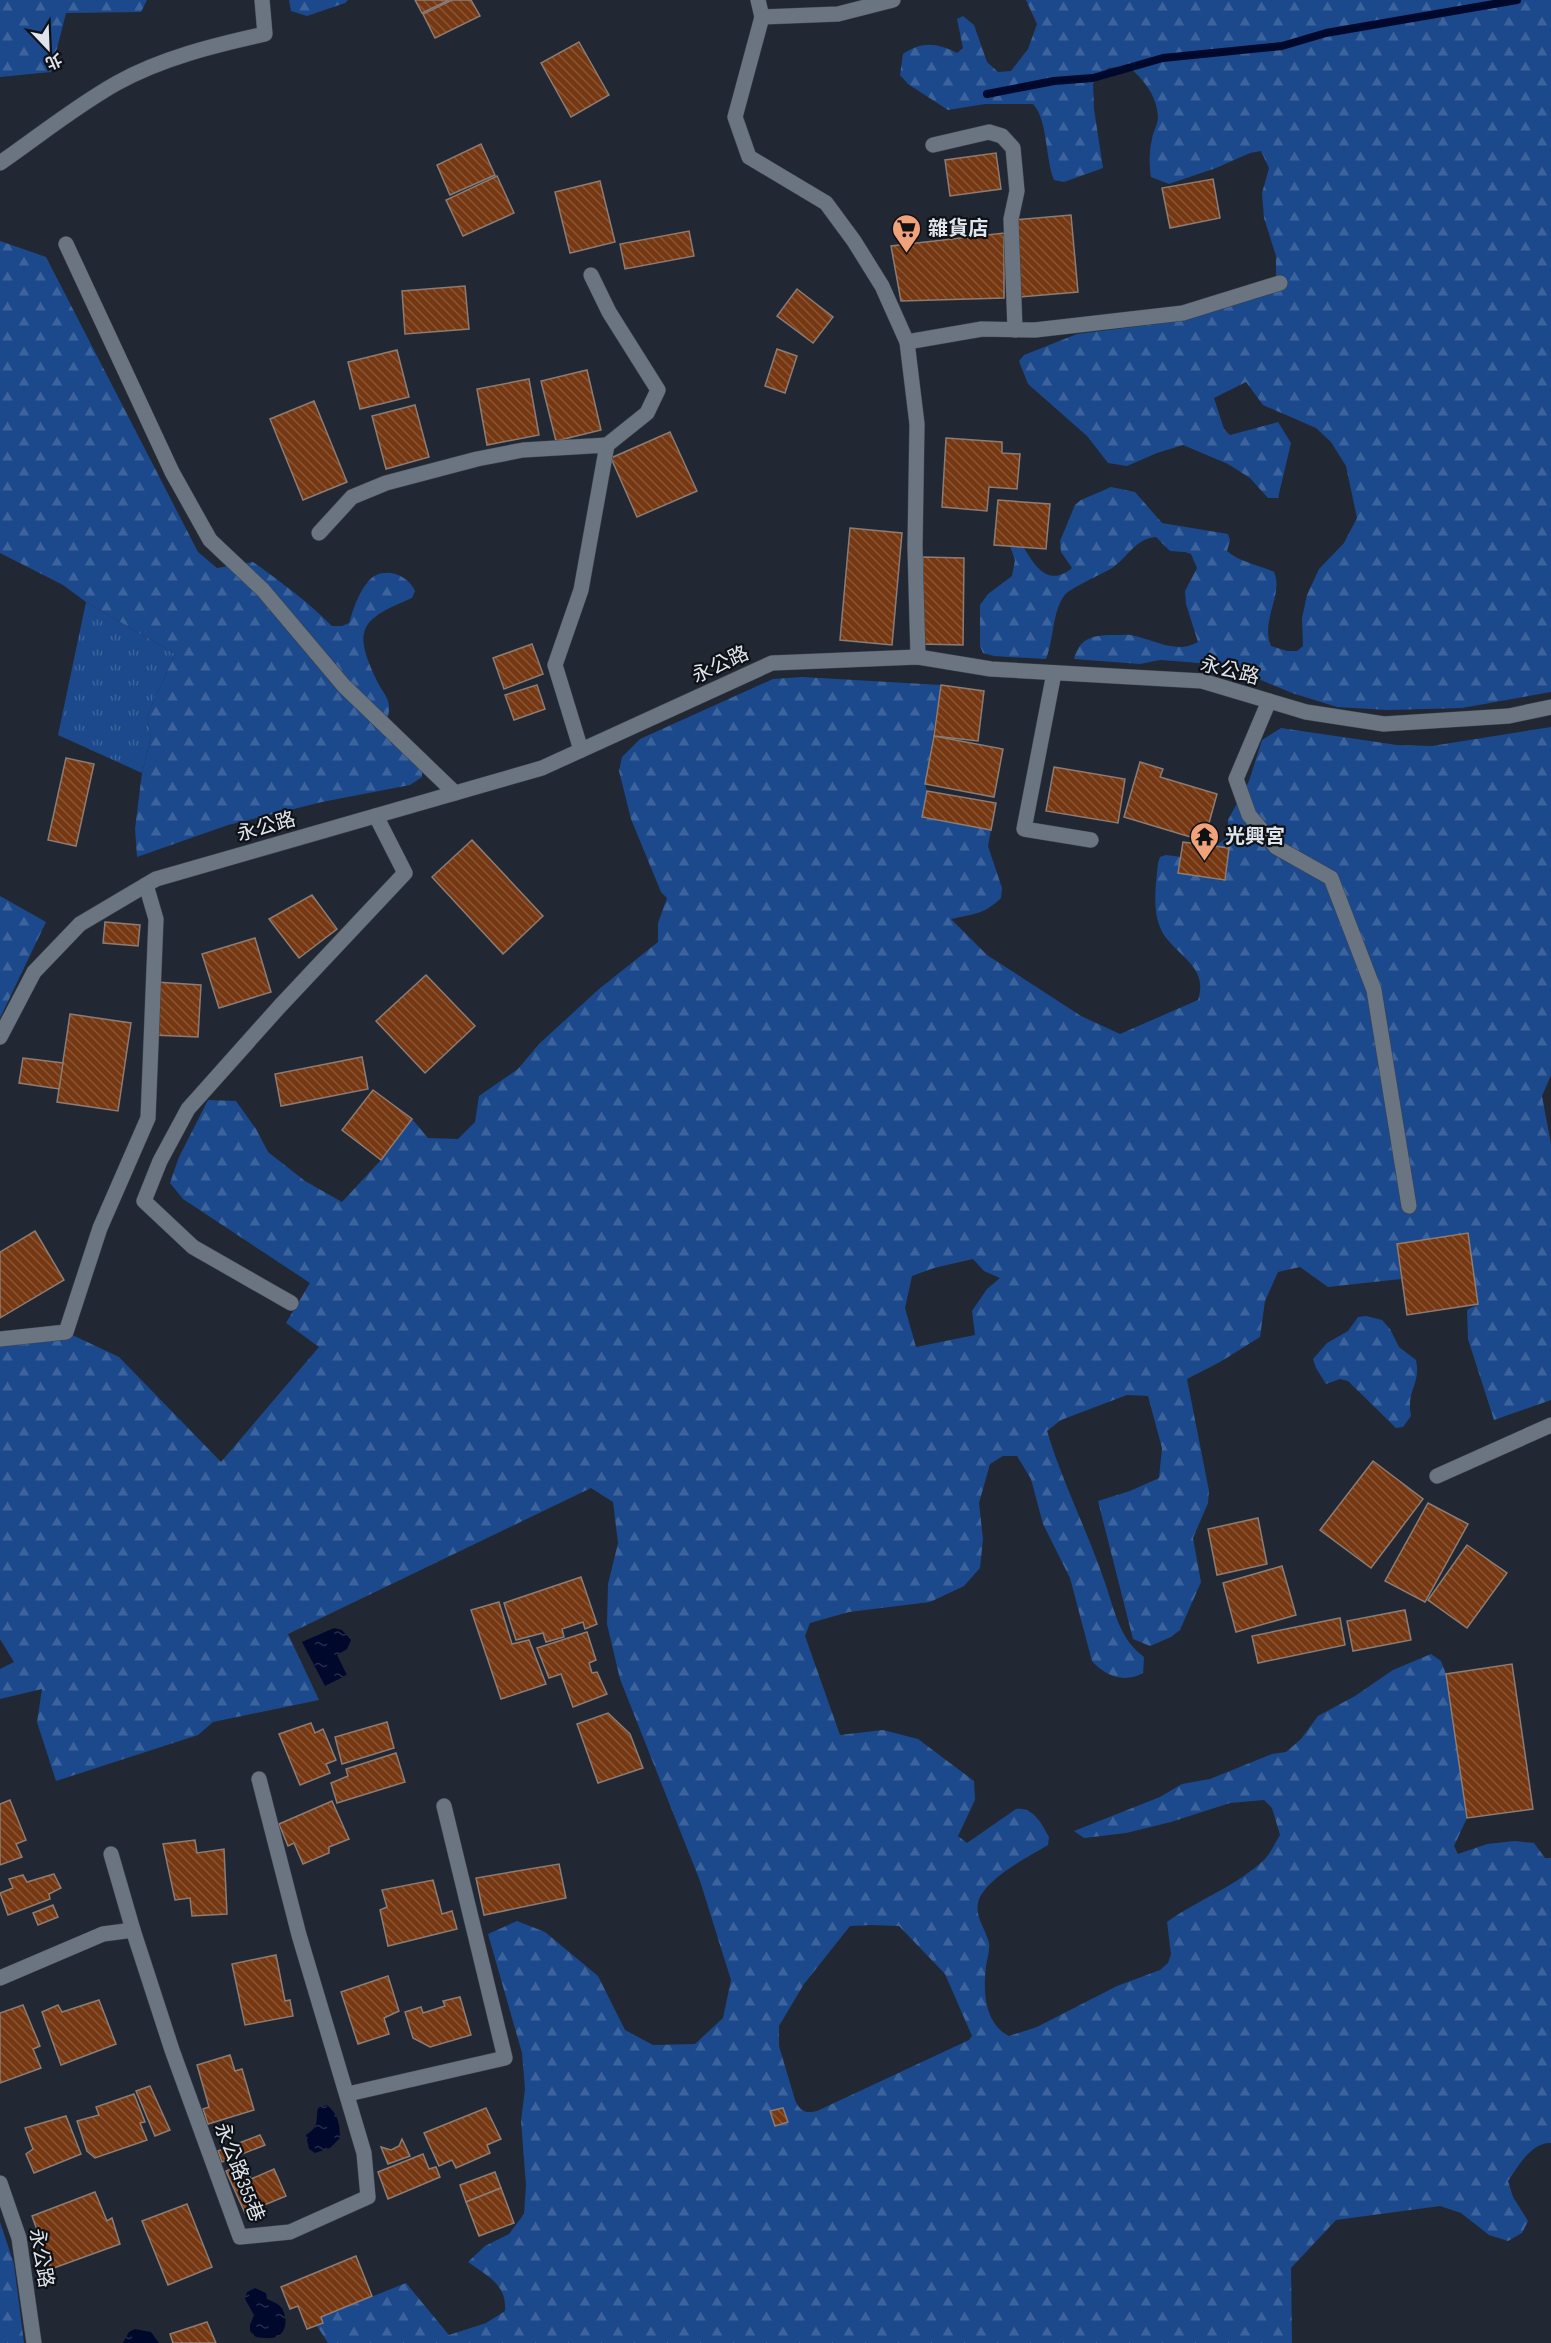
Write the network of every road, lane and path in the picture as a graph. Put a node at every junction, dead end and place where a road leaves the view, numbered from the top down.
1 (262, 0) edge
2 (758, 0) edge
3 (893, 0) edge
4 (762, 17) junction
5 (933, 145) dead end
6 (0, 163) edge
7 (66, 244) dead end
8 (591, 275) dead end
9 (1280, 283) dead end
10 (1015, 330) junction
11 (907, 342) junction
12 (607, 445) junction
13 (319, 533) dead end
14 (918, 657) junction
15 (1054, 673) junction
16 (1269, 701) junction
17 (1551, 707) edge
18 (581, 750) junction
19 (455, 793) junction
20 (376, 816) junction
21 (1091, 840) dead end
22 (146, 885) junction
23 (0, 1037) edge
24 (1409, 1206) dead end
25 (291, 1303) dead end
26 (0, 1339) edge
27 (1551, 1425) edge
28 (1437, 1476) dead end
29 (259, 1779) dead end
30 (444, 1806) dead end
31 (111, 1854) dead end
32 (133, 1930) junction
33 (0, 1978) edge
34 (348, 2094) junction
35 (0, 2183) edge
36 (34, 2343) edge

1 - 6 lane
2 - 4 lane
3 - 4 lane
4 - 11 lane
5 - 10 lane
7 - 19 lane
8 - 12 lane
9 - 10 lane
10 - 11 lane
11 - 14 lane
12 - 13 lane
12 - 18 lane
14 - 15 lane, 永公路
14 - 18 lane, 永公路
15 - 16 lane, 永公路
15 - 21 lane
16 - 17 lane, 永公路
16 - 24 lane
18 - 19 lane, 永公路
19 - 20 lane, 永公路
20 - 22 lane, 永公路
20 - 25 lane
22 - 23 lane, 永公路
22 - 26 lane
27 - 28 lane
29 - 34 lane, 永公路355巷
30 - 34 lane
31 - 32 lane, 永公路355巷
32 - 33 lane
32 - 34 lane, 永公路355巷
35 - 36 lane, 永公路

